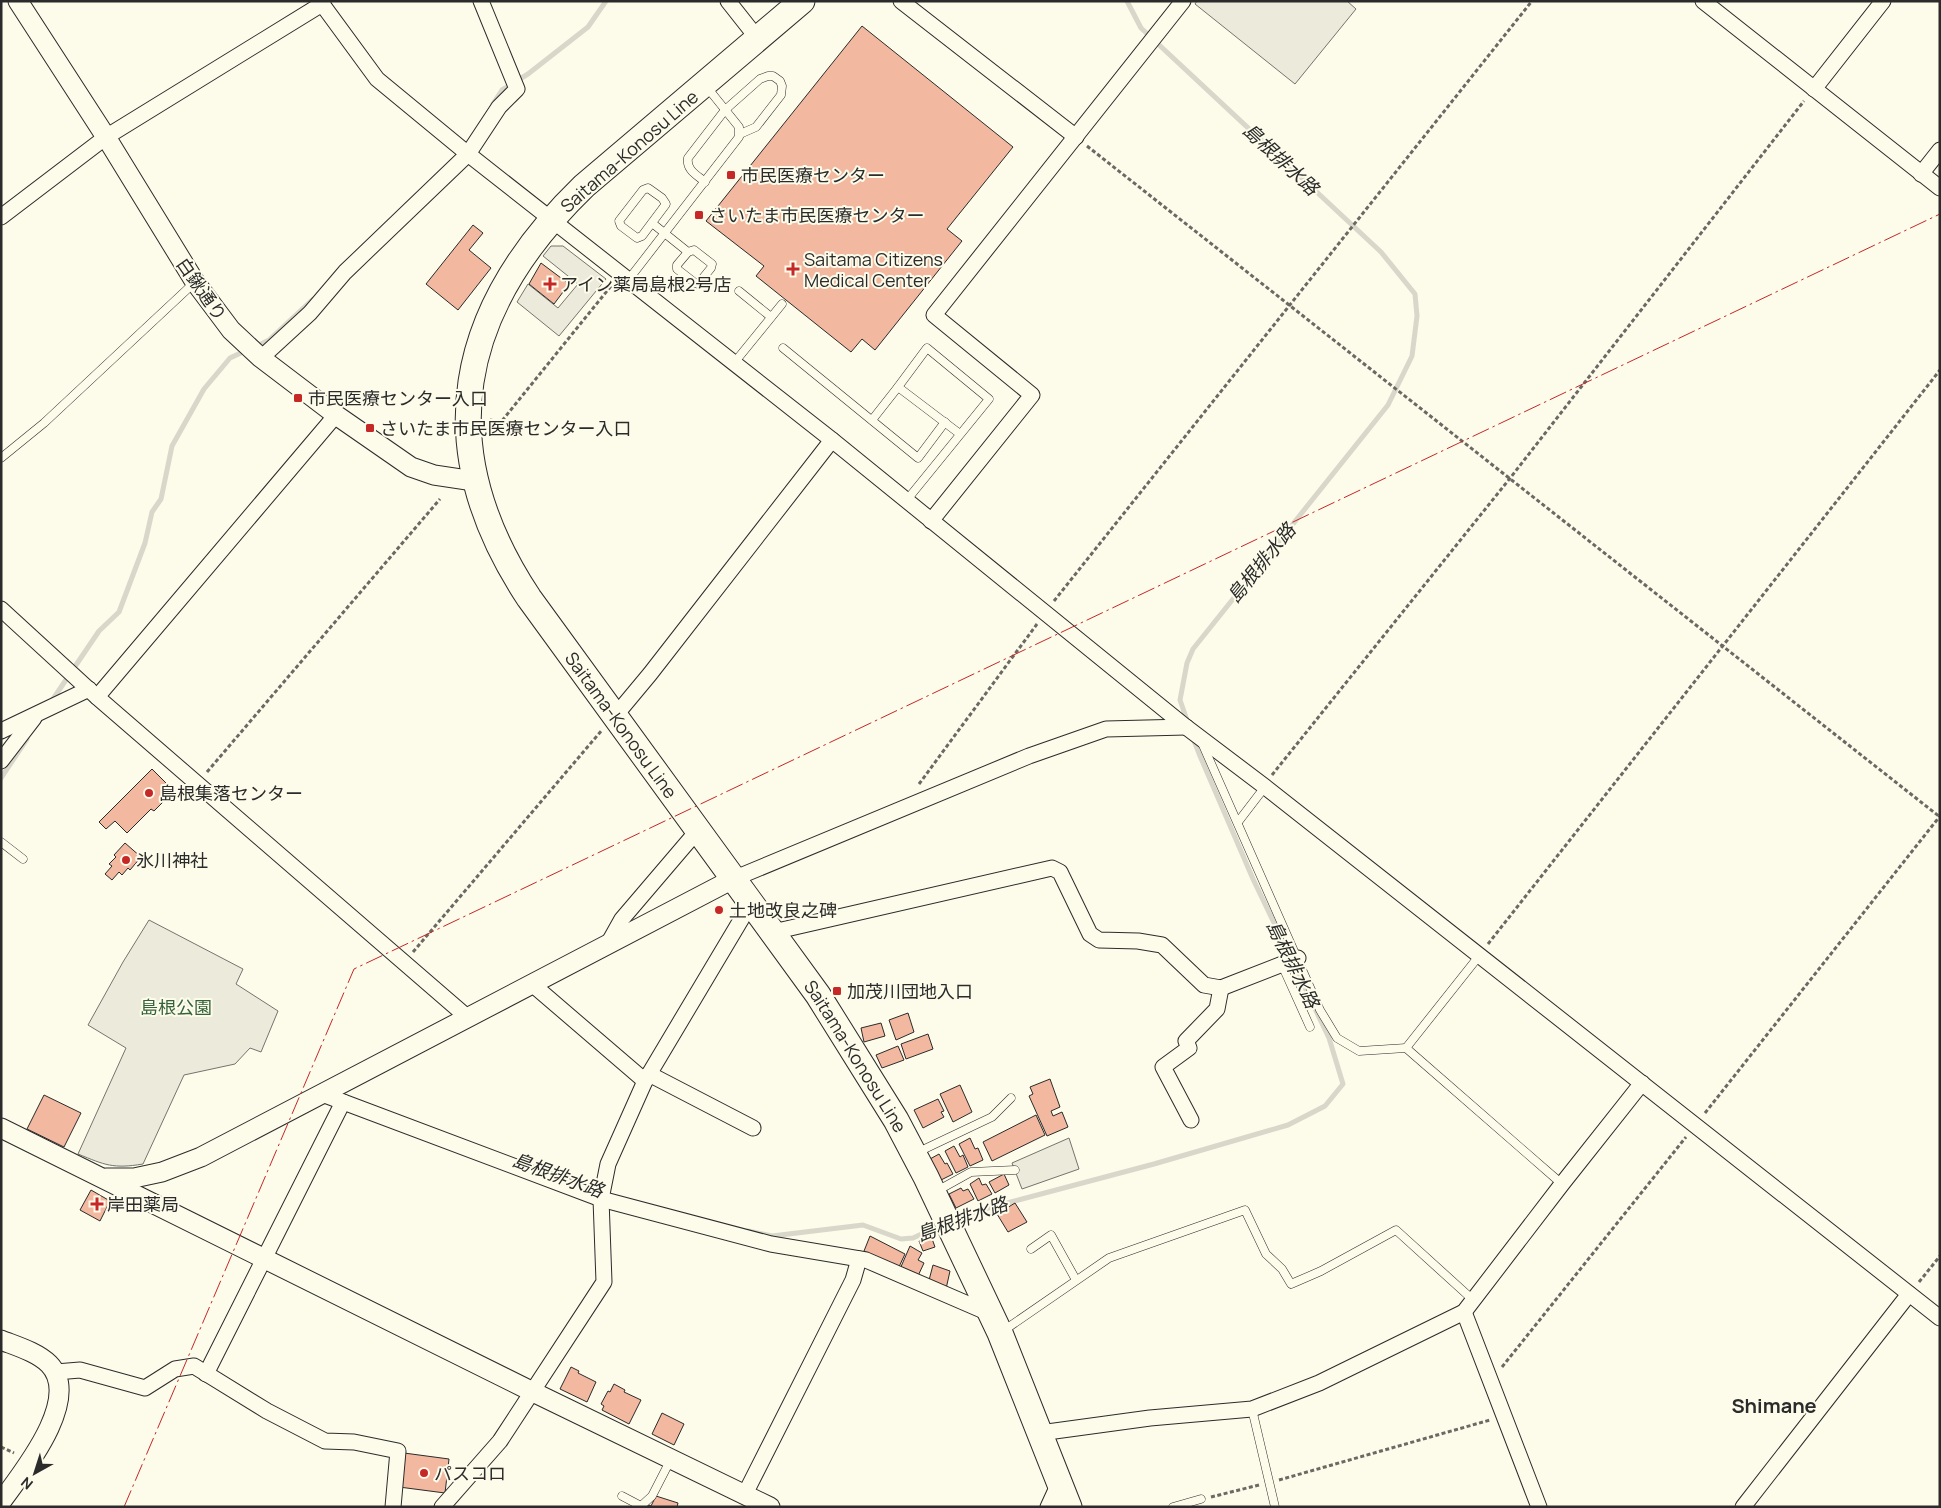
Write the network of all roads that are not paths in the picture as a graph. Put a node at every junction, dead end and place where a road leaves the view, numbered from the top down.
1 (18, 1) edge
2 (481, 1) edge
3 (728, 1) edge
4 (802, 1) edge
5 (901, 1) edge
6 (1183, 1) edge
7 (1703, 1) edge
8 (1883, 1) edge
9 (323, 3) edge
10 (758, 39) junction
11 (704, 84) junction
12 (1814, 89) junction
13 (725, 110) junction
14 (740, 134) junction
15 (106, 137) junction
16 (1076, 138) junction
17 (1940, 150) edge
18 (468, 154) junction
19 (1921, 174) junction
20 (706, 182) junction
21 (1940, 188) edge
22 (1, 217) edge
23 (552, 219) junction
24 (652, 223) junction
25 (665, 234) junction
26 (688, 252) junction
27 (625, 276) junction
28 (195, 282) junction
29 (739, 291) dead end
30 (782, 304) dead end
31 (771, 317) junction
32 (782, 348) dead end
33 (254, 352) junction
34 (734, 363) junction
35 (898, 387) junction
36 (336, 415) junction
37 (872, 420) junction
38 (945, 422) junction
39 (960, 434) junction
40 (832, 440) junction
41 (1, 458) edge
42 (474, 480) junction
43 (906, 501) junction
44 (931, 522) junction
45 (1, 609) edge
46 (93, 693) junction
47 (35, 716) junction
48 (616, 716) junction
49 (1186, 727) junction
50 (1, 732) edge
51 (1199, 736) junction
52 (1, 761) edge
53 (1264, 786) junction
54 (1238, 822) junction
55 (698, 830) junction
56 (1, 842) edge
57 (23, 859) dead end
58 (733, 879) junction
59 (751, 903) junction
60 (773, 932) junction
61 (608, 944) junction
62 (1479, 956) junction
63 (1298, 958) junction
64 (1282, 965) junction
65 (532, 984) junction
66 (1221, 988) junction
67 (467, 1017) junction
68 (1310, 1027) dead end
69 (1406, 1048) junction
70 (647, 1077) junction
71 (1642, 1083) junction
72 (322, 1094) junction
73 (1011, 1098) dead end
74 (343, 1102) junction
75 (1191, 1120) dead end
76 (1, 1128) edge
77 (753, 1128) dead end
78 (914, 1153) junction
79 (1015, 1170) dead end
80 (101, 1178) junction
81 (1562, 1184) junction
82 (934, 1192) junction
83 (602, 1198) junction
84 (1031, 1249) dead end
85 (264, 1259) junction
86 (859, 1259) junction
87 (1076, 1280) junction
88 (1910, 1294) junction
89 (1472, 1299) junction
90 (1464, 1312) junction
91 (1940, 1318) edge
92 (995, 1323) junction
93 (1, 1340) edge
94 (56, 1372) junction
95 (206, 1374) junction
96 (533, 1392) junction
97 (1252, 1409) junction
98 (1040, 1433) junction
99 (671, 1459) junction
100 (1059, 1483) junction
101 (745, 1494) junction
102 (622, 1496) dead end
103 (1201, 1499) road end
104 (1, 1502) edge
105 (641, 1506) edge
106 (393, 1507) edge
107 (442, 1507) edge
108 (770, 1507) edge
109 (1048, 1507) edge
110 (1069, 1507) edge
111 (1174, 1507) edge
112 (1275, 1507) edge
113 (1539, 1507) edge
114 (1743, 1507) edge

1 - 15 street, 白鍬通り
2 - 18 street
3 - 10 street
4 - 10 main road, Saitama-Konosu Line
5 - 16 street
6 - 16 street
7 - 12 street
8 - 12 street
9 - 15 street
9 - 18 street
10 - 11 main road, Saitama-Konosu Line
11 - 13 lane
11 - 23 main road, Saitama-Konosu Line
12 - 19 street
13 - 14 lane
13 - 14 lane
13 - 20 lane
14 - 20 lane
15 - 22 street
15 - 28 street, 白鍬通り
16 - 44 street
17 - 19 street
18 - 23 street
18 - 33 street
19 - 21 street
20 - 25 lane
23 - 27 street
23 - 42 main road, Saitama-Konosu Line
24 - 24 lane
24 - 25 lane
25 - 26 lane
25 - 27 lane
26 - 26 lane
27 - 34 street
28 - 33 street, 白鍬通り
28 - 41 lane
29 - 31 lane
30 - 31 lane
31 - 34 lane
32 - 37 lane
33 - 36 street, 白鍬通り
34 - 40 street
35 - 37 lane
35 - 38 lane
35 - 39 lane
36 - 42 street, 白鍬通り
36 - 46 street
37 - 38 lane
38 - 39 lane
39 - 43 lane
40 - 43 street
40 - 48 street
42 - 48 main road, Saitama-Konosu Line
43 - 44 street
44 - 49 street
45 - 46 street
46 - 47 street
46 - 67 street
47 - 50 street
47 - 52 street
48 - 55 main road, Saitama-Konosu Line
49 - 51 street
49 - 58 street
51 - 53 street
51 - 54 lane
53 - 54 lane
53 - 62 street
54 - 63 lane
55 - 58 main road, Saitama-Konosu Line
55 - 61 street
56 - 57 lane
58 - 59 main road, Saitama-Konosu Line
58 - 61 street
59 - 60 main road, Saitama-Konosu Line
59 - 70 street
60 - 66 street
60 - 78 main road, Saitama-Konosu Line
61 - 65 street
62 - 69 lane
62 - 71 street
63 - 64 street
63 - 69 lane
64 - 66 street
64 - 68 lane
65 - 67 street
65 - 70 street
66 - 75 street
67 - 72 street
69 - 81 lane
70 - 77 street
70 - 83 street
71 - 81 street
71 - 88 street
72 - 74 street
72 - 80 street
73 - 78 lane
74 - 83 street
74 - 85 street
76 - 80 street
78 - 82 main road, Saitama-Konosu Line
79 - 82 lane
80 - 85 street
81 - 89 street
82 - 92 main road, Saitama-Konosu Line
83 - 86 street
83 - 96 street
84 - 87 lane
85 - 95 street
85 - 96 street
86 - 92 street
86 - 101 street
87 - 89 lane
87 - 92 lane
88 - 91 street
88 - 114 street
89 - 90 street
90 - 97 street
90 - 113 street
92 - 98 main road, Saitama-Konosu Line
93 - 94 street
94 - 95 street
94 - 104 street
95 - 106 street
96 - 99 street
96 - 107 street
97 - 98 street
97 - 112 lane
98 - 100 main road, Saitama-Konosu Line
99 - 101 street
99 - 105 lane
100 - 109 street
100 - 110 main road, Saitama-Konosu Line
101 - 108 street
102 - 105 lane
103 - 111 lane

